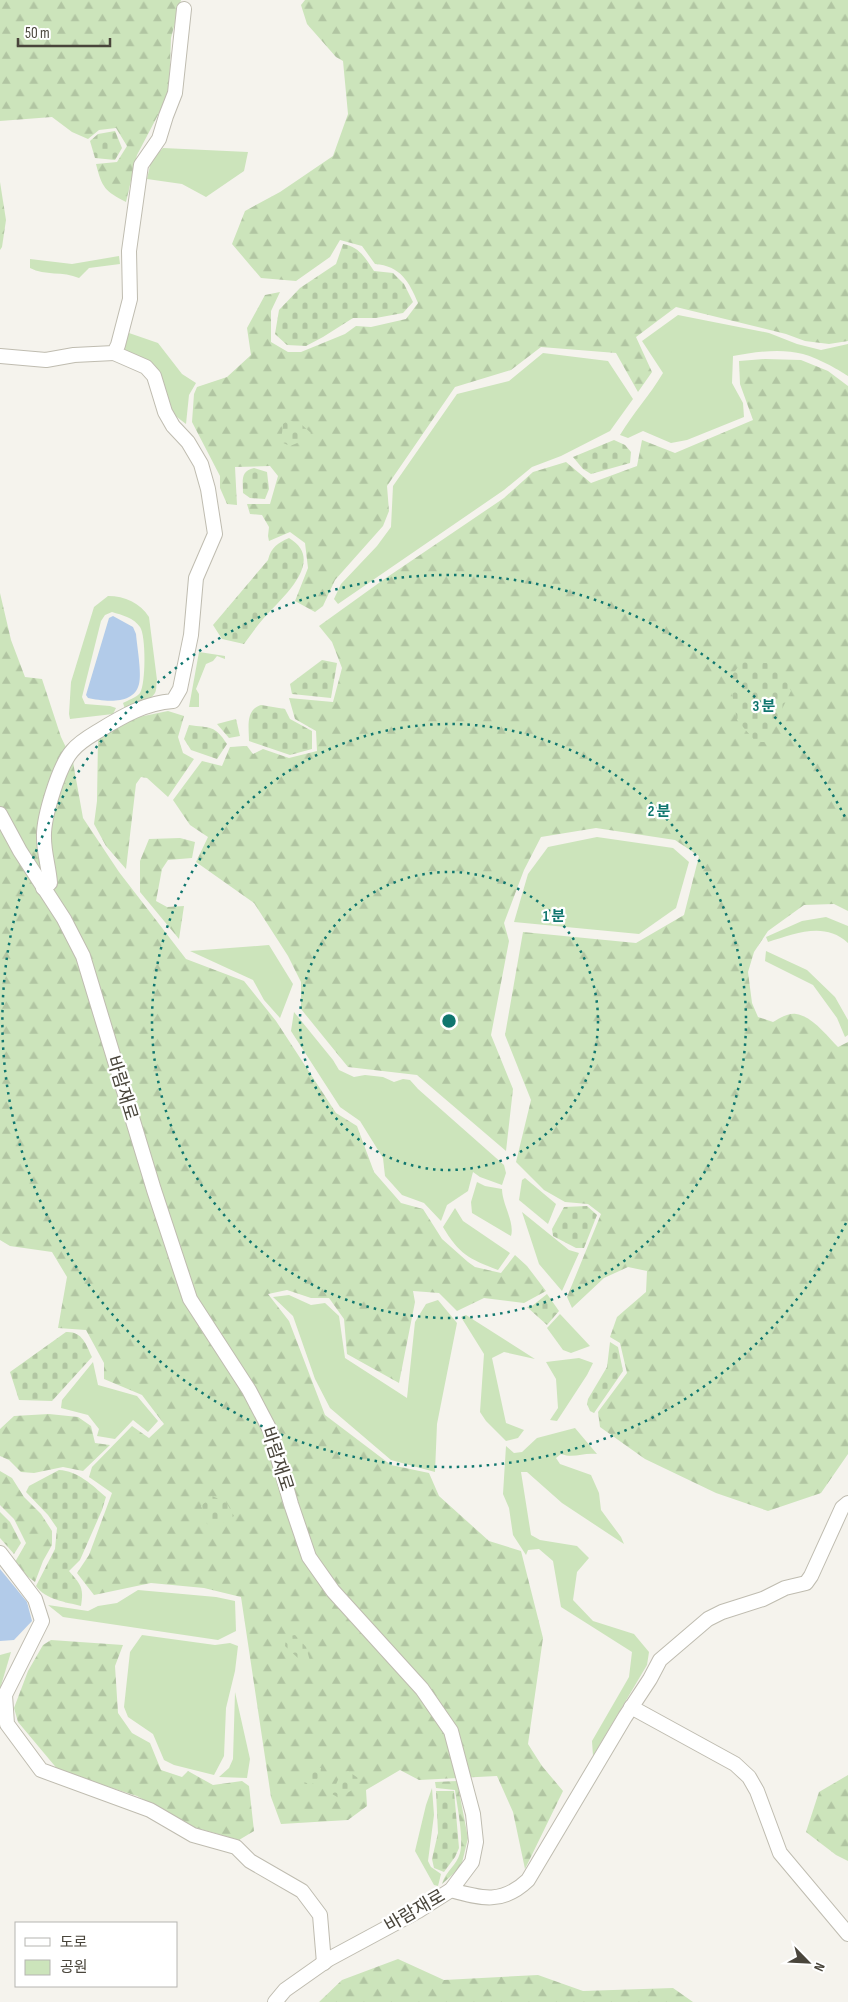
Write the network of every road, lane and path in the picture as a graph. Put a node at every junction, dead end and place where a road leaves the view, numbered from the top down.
1 (184, 9) dead end
2 (114, 353) junction
3 (0, 356) edge
4 (0, 814) edge
5 (44, 888) junction
6 (848, 1503) edge
7 (0, 1553) edge
8 (631, 1708) junction
9 (451, 1890) junction
10 (848, 1934) edge
11 (324, 1963) junction
12 (276, 2002) edge

1 - 2 street
2 - 3 street
2 - 5 street
4 - 5 street, 바람재로
5 - 9 street, 바람재로
6 - 8 street
7 - 11 street
8 - 9 street
8 - 10 street
9 - 11 street, 바람재로
11 - 12 street, 바람재로

